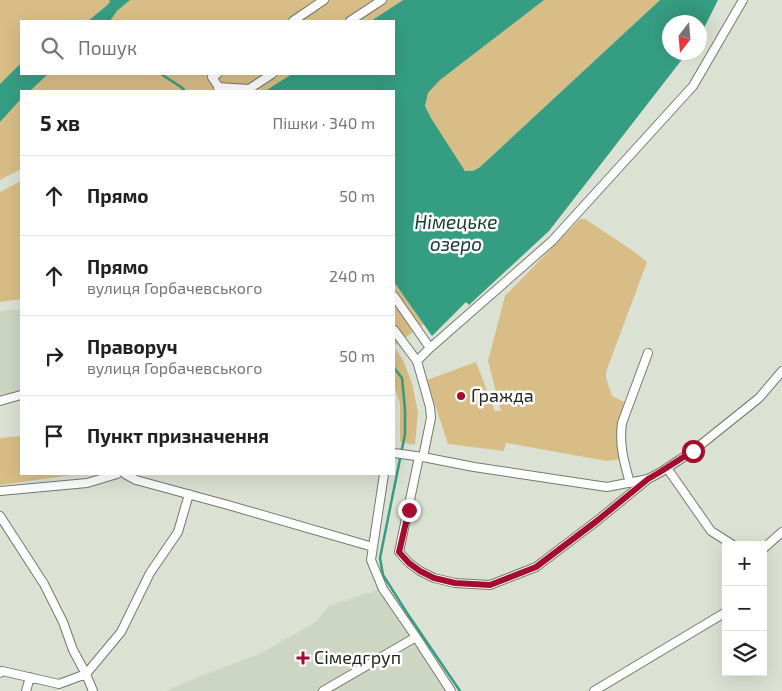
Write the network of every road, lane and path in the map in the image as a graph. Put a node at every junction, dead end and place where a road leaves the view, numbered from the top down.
1 (324, 0) edge
2 (382, 0) edge
3 (743, 0) edge
4 (294, 20) edge
5 (352, 20) edge
6 (215, 75) edge
7 (271, 75) edge
8 (220, 89) edge
9 (250, 90) edge
10 (395, 297) edge
11 (395, 331) edge
12 (430, 348) junction
13 (648, 353) dead end
14 (417, 361) junction
15 (782, 371) edge
16 (20, 395) edge
17 (0, 400) edge
18 (395, 453) edge
19 (421, 457) junction
20 (667, 468) junction
21 (127, 475) edge
22 (384, 475) edge
23 (104, 476) edge
24 (648, 479) junction
25 (630, 483) junction
26 (0, 491) edge
27 (189, 494) junction
28 (0, 516) edge
29 (782, 532) edge
30 (727, 541) edge
31 (767, 545) edge
32 (373, 547) junction
33 (722, 614) edge
34 (416, 637) junction
35 (0, 673) edge
36 (86, 674) junction
37 (30, 677) junction
38 (26, 691) edge
39 (93, 691) edge
40 (324, 691) edge
41 (451, 691) edge
42 (594, 691) edge

1 - 4 street
2 - 5 street
3 - 12 street
6 - 8 street
7 - 9 street
8 - 9 street
10 - 12 street
11 - 14 street
12 - 14 street
13 - 25 street
14 - 19 street
15 - 20 street
16 - 17 street
18 - 19 street
19 - 24 street
19 - 25 street
20 - 24 street
20 - 30 street
21 - 27 street
22 - 32 street
23 - 26 street
24 - 25 street
27 - 32 street
27 - 36 street
28 - 36 street
29 - 31 street
32 - 34 street
33 - 42 street
34 - 40 street
34 - 41 street
35 - 37 street
36 - 37 street
36 - 39 street
37 - 38 street

